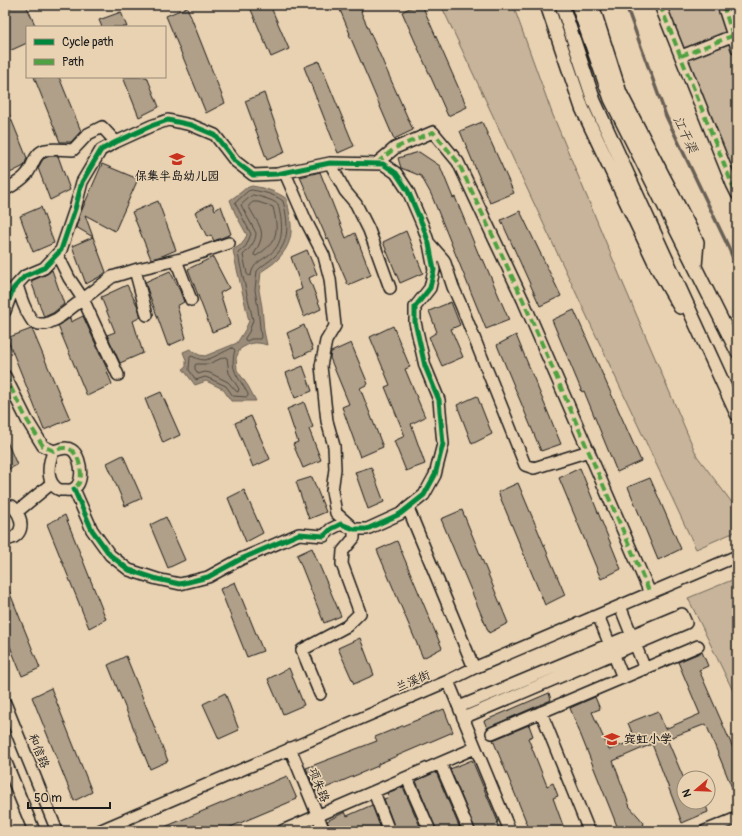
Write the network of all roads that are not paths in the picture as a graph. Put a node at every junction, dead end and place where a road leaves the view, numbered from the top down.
1 (547, 5) edge
2 (562, 5) edge
3 (578, 5) edge
4 (592, 5) edge
5 (660, 5) edge
6 (722, 5) edge
7 (732, 36) junction
8 (737, 48) edge
9 (681, 56) junction
10 (116, 142) junction
11 (330, 163) junction
12 (377, 163) junction
13 (285, 173) junction
14 (5, 190) edge
15 (737, 194) edge
16 (229, 243) dead end
17 (429, 244) junction
18 (57, 254) junction
19 (176, 260) junction
20 (695, 266) junction
21 (135, 270) junction
22 (16, 285) junction
23 (390, 288) dead end
24 (83, 299) junction
25 (191, 300) dead end
26 (5, 310) edge
27 (147, 315) dead end
28 (737, 351) edge
29 (715, 365) junction
30 (118, 374) dead end
31 (5, 376) edge
32 (737, 414) edge
33 (54, 451) junction
34 (589, 452) junction
35 (52, 483) junction
36 (74, 489) junction
37 (5, 506) edge
38 (408, 508) junction
39 (18, 511) junction
40 (354, 529) junction
41 (5, 540) edge
42 (737, 556) edge
43 (650, 593) junction
44 (620, 606) junction
45 (598, 615) junction
46 (633, 640) junction
47 (698, 646) dead end
48 (611, 649) junction
49 (474, 668) junction
50 (644, 669) junction
51 (622, 678) junction
52 (448, 681) junction
53 (320, 694) dead end
54 (5, 703) edge
55 (458, 707) junction
56 (541, 712) junction
57 (463, 718) junction
58 (492, 733) dead end
59 (290, 748) junction
60 (475, 748) junction
61 (5, 760) edge
62 (440, 763) junction
63 (407, 778) junction
64 (374, 792) junction
65 (318, 816) junction
66 (737, 818) edge
67 (111, 829) edge
68 (34, 831) edge
69 (57, 831) edge
70 (99, 831) edge
71 (282, 831) edge
72 (324, 831) edge
73 (389, 831) edge
74 (430, 831) edge
75 (468, 831) edge
76 (510, 831) edge
77 (589, 831) edge
78 (705, 831) edge

1 - 29 main road
2 - 29 main road
3 - 20 main road
4 - 20 main road
5 - 9 street
6 - 7 street
7 - 8 street
7 - 9 street
9 - 15 street
10 - 13 street
10 - 14 street
10 - 18 street
11 - 12 street
11 - 13 street
11 - 23 street
12 - 17 street
12 - 34 street
13 - 40 street
16 - 19 street
17 - 34 street
17 - 38 street
18 - 22 street
18 - 24 street
19 - 21 street
19 - 25 street
20 - 28 main road
21 - 24 street
21 - 27 street
22 - 24 street
22 - 26 street
24 - 30 street
29 - 32 main road
31 - 33 street
33 - 35 street
33 - 36 street
34 - 43 street
35 - 36 street
35 - 39 street
36 - 40 street
37 - 39 street
38 - 40 street
38 - 49 street
39 - 41 street
40 - 53 street
42 - 43 street, 兰溪街
43 - 44 street, 兰溪街
44 - 45 street, 兰溪街
44 - 46 street
45 - 48 street
45 - 49 street, 兰溪街
46 - 48 street
46 - 50 street
47 - 50 street
48 - 51 street
48 - 55 street
48 - 57 street
49 - 52 street, 兰溪街
50 - 51 street
51 - 56 street
52 - 55 street
52 - 59 street, 兰溪街
54 - 69 street, 和信路
55 - 57 street
56 - 58 street
56 - 77 street
57 - 60 street
59 - 65 street, 项朱路
59 - 67 street, 兰溪街
60 - 62 street
60 - 76 street
61 - 68 street
62 - 63 street
62 - 75 street
63 - 64 street
63 - 74 street
64 - 65 street
64 - 73 street
65 - 71 street
65 - 72 street, 项朱路
66 - 78 street
67 - 70 street, 兰溪街

